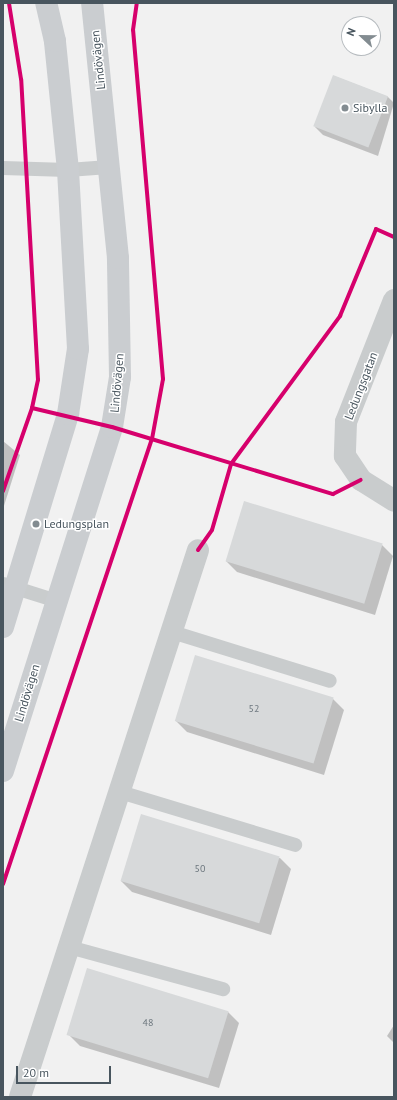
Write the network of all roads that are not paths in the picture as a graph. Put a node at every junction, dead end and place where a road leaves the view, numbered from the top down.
1 (46, 3) edge
2 (92, 3) edge
3 (109, 167) junction
4 (3, 168) edge
5 (68, 170) junction
6 (394, 300) edge
7 (394, 501) edge
8 (198, 550) dead end
9 (9, 586) edge
10 (56, 600) junction
11 (3, 627) edge
12 (172, 632) junction
13 (330, 682) dead end
14 (3, 771) edge
15 (120, 792) junction
16 (295, 845) dead end
17 (69, 947) junction
18 (223, 989) dead end
19 (20, 1097) edge

1 - 5 main road
2 - 3 main road, Lindövägen
3 - 5 lane
3 - 10 main road, Lindövägen
4 - 5 lane
5 - 9 main road
6 - 7 street, Ledungsgatan
8 - 12 street
9 - 10 lane
9 - 11 main road
10 - 14 main road, Lindövägen
12 - 13 lane
12 - 15 street
15 - 16 lane
15 - 17 street
17 - 18 lane
17 - 19 street

